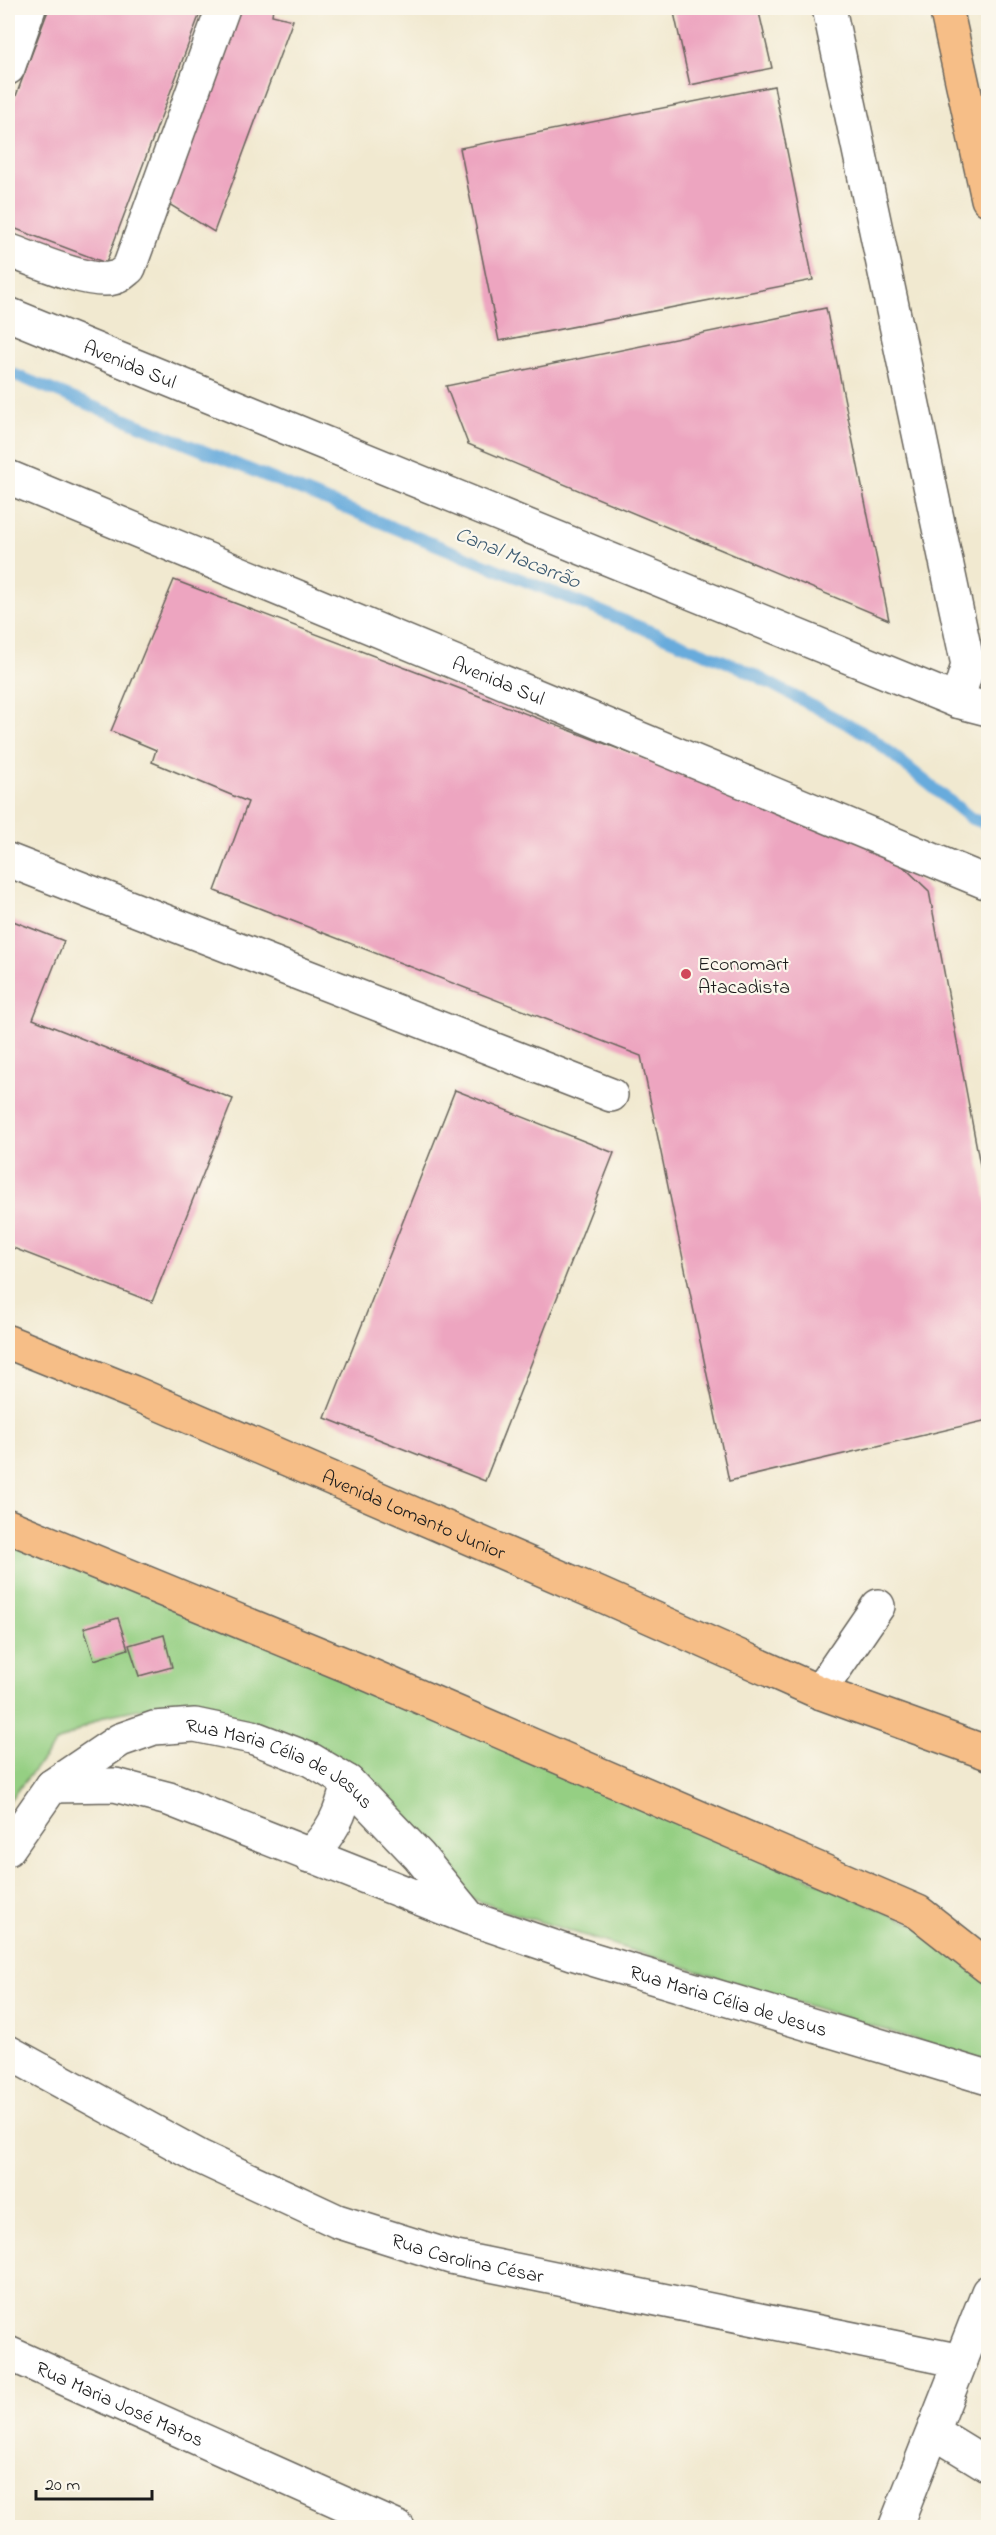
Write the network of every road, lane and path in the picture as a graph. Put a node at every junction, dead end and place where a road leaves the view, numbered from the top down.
1 (29, 8) edge
2 (223, 8) edge
3 (830, 8) edge
4 (946, 8) edge
5 (8, 69) edge
6 (988, 199) edge
7 (8, 250) edge
8 (8, 314) edge
9 (8, 477) edge
10 (957, 701) junction
11 (988, 709) edge
12 (8, 860) edge
13 (988, 883) edge
14 (611, 1095) dead end
15 (8, 1342) edge
16 (8, 1526) edge
17 (878, 1606) dead end
18 (819, 1692) junction
19 (988, 1753) edge
20 (96, 1773) junction
21 (348, 1782) junction
22 (8, 1849) edge
23 (309, 1856) junction
24 (469, 1918) junction
25 (988, 1967) edge
26 (8, 2052) edge
27 (988, 2078) edge
28 (988, 2292) edge
29 (8, 2353) edge
30 (961, 2361) junction
31 (933, 2432) junction
32 (988, 2465) edge
33 (398, 2528) edge
34 (895, 2528) edge

1 - 5 street
2 - 7 street
3 - 10 street
4 - 6 main road
8 - 10 street, Avenida Sul
9 - 13 street, Avenida Sul
10 - 11 street, Avenida Sul
12 - 14 street
15 - 18 main road, Avenida Lomanto Junior
16 - 25 main road
17 - 18 street
18 - 19 main road, Avenida Lomanto Junior
20 - 21 street, Rua Maria Célia de Jesus
20 - 22 street, Rua Maria Célia de Jesus
20 - 23 street, Rua Maria Célia de Jesus
21 - 23 street
21 - 24 street, Rua Maria Célia de Jesus
23 - 24 street, Rua Maria Célia de Jesus
24 - 27 street, Rua Maria Célia de Jesus
26 - 30 street, Rua Carolina César
28 - 30 street
29 - 33 street, Rua Maria José Matos
30 - 31 street
31 - 32 street
31 - 34 street

